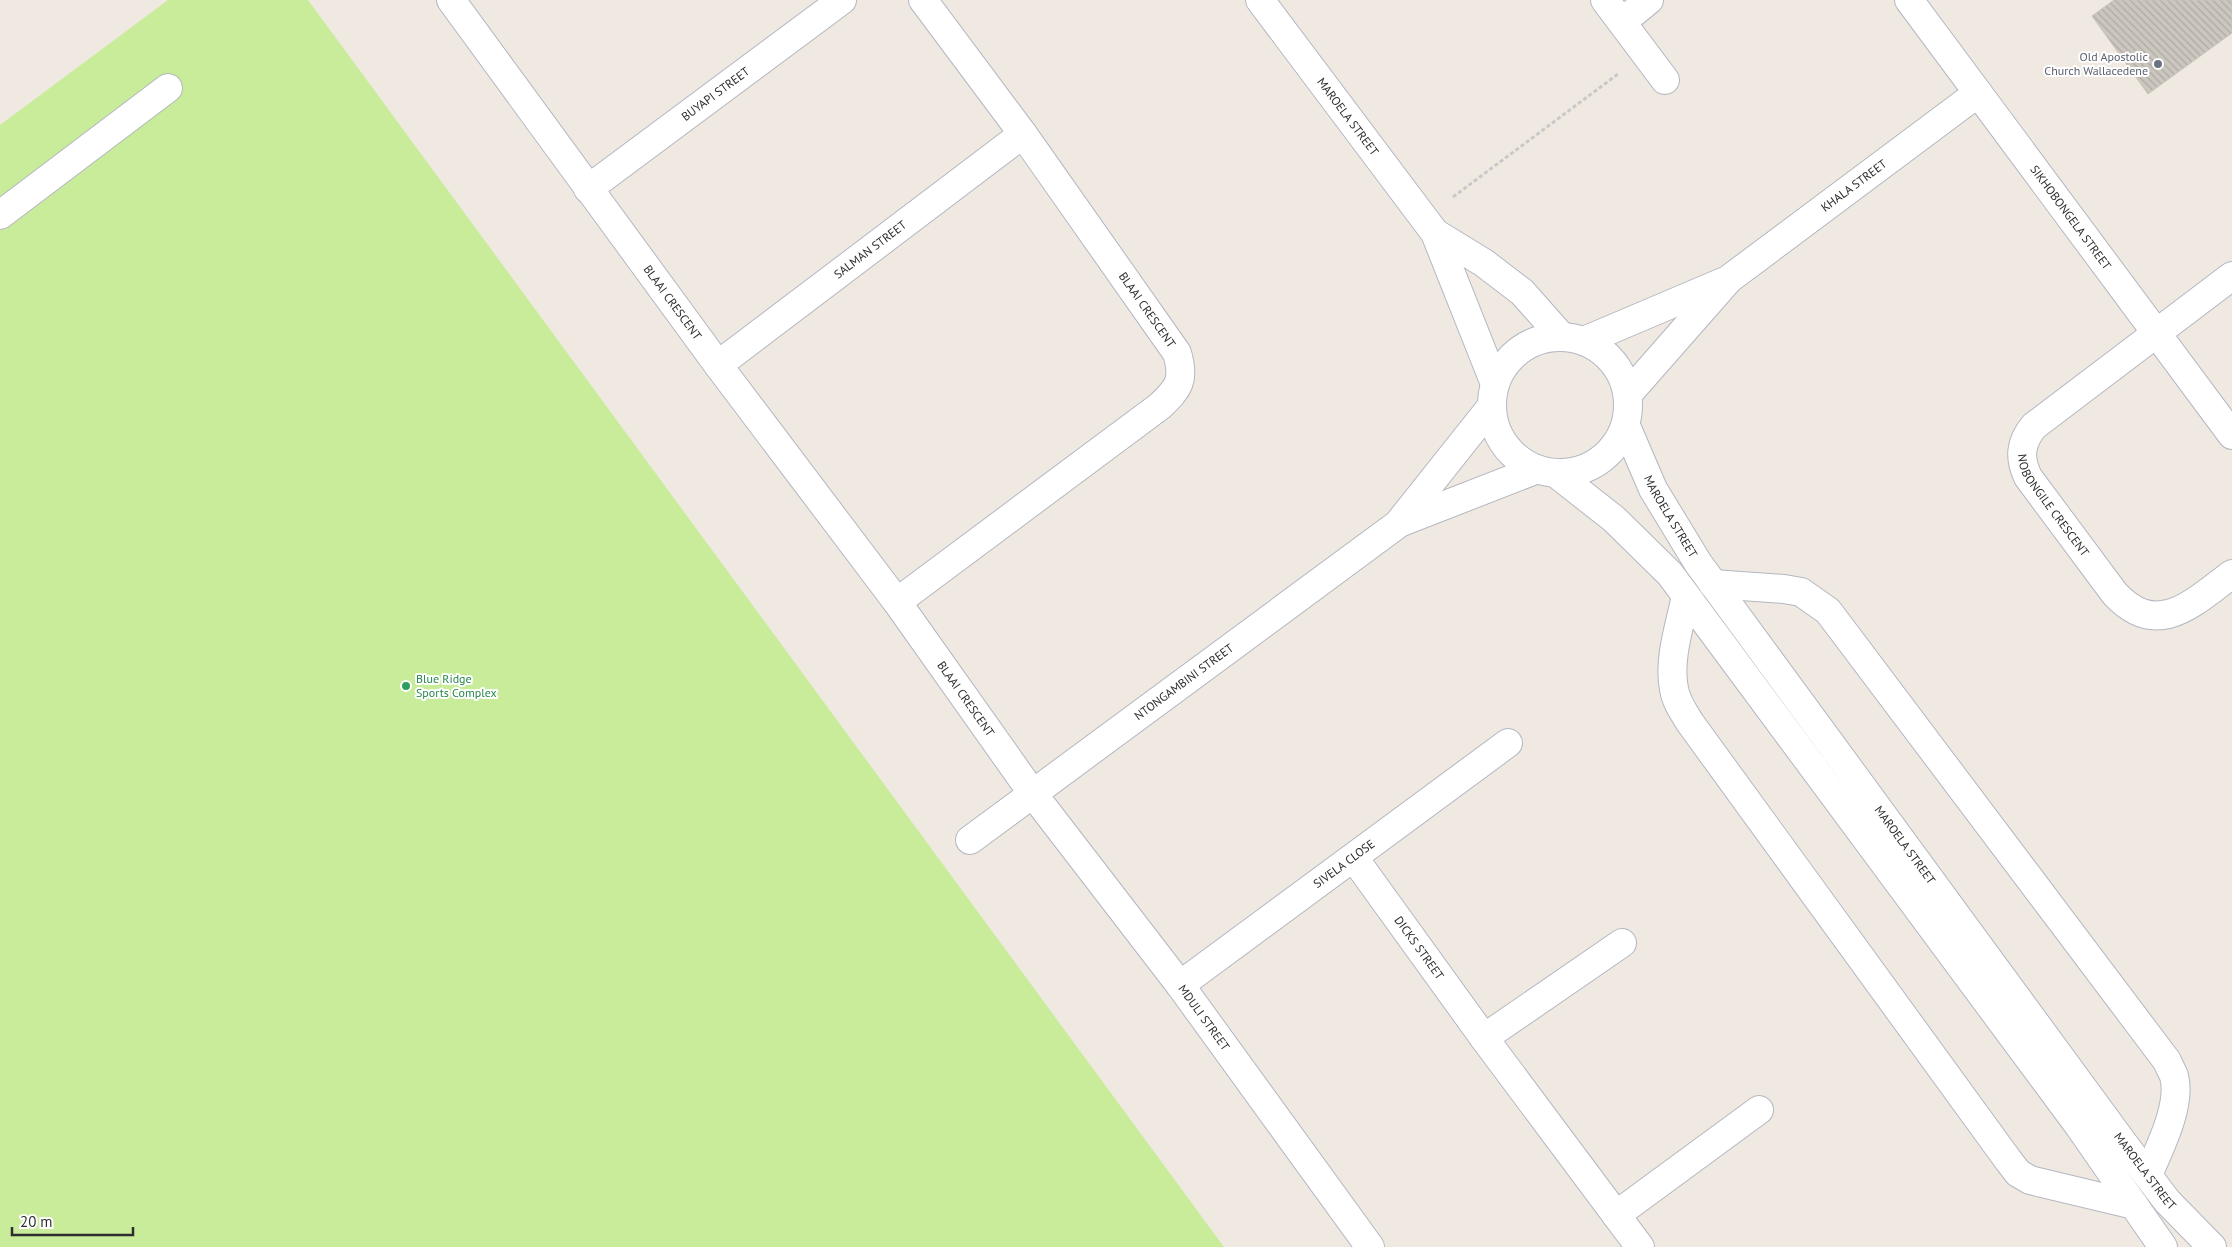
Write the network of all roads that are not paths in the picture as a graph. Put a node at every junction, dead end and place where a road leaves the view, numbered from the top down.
1 (451, 0) edge
2 (842, 0) edge
3 (924, 0) edge
4 (1260, 0) edge
5 (1605, 0) edge
6 (1649, 0) edge
7 (1909, 0) edge
8 (1622, 22) junction
9 (1665, 80) dead end
10 (168, 88) dead end
11 (1978, 93) junction
12 (1023, 134) junction
13 (588, 189) junction
14 (0, 215) edge
15 (1430, 226) junction
16 (2232, 276) edge
17 (1729, 279) junction
18 (2156, 333) junction
19 (1572, 338) junction
20 (718, 365) junction
21 (1628, 394) junction
22 (1493, 396) junction
23 (1626, 426) junction
24 (2232, 435) edge
25 (1547, 472) junction
26 (1398, 524) junction
27 (2232, 574) edge
28 (1713, 584) junction
29 (1686, 596) junction
30 (897, 602) junction
31 (1508, 743) dead end
32 (1033, 794) junction
33 (970, 840) dead end
34 (1354, 858) junction
35 (1622, 943) dead end
36 (1180, 985) junction
37 (1484, 1038) junction
38 (1759, 1110) dead end
39 (2148, 1174) junction
40 (2134, 1205) junction
41 (1616, 1215) junction
42 (1370, 1247) edge
43 (1640, 1247) edge
44 (2163, 1247) edge
45 (2212, 1247) edge

1 - 13 street, BLAAI CRESCENT
2 - 13 street, BUYAPI STREET
3 - 12 street, BLAAI CRESCENT
4 - 15 street, MAROELA STREET
5 - 8 street
6 - 8 street
7 - 11 street, SIKHOBONGELA STREET
8 - 9 street
10 - 14 street
11 - 17 street, KHALA STREET
11 - 18 street, SIKHOBONGELA STREET
12 - 20 street, SALMAN STREET
12 - 30 street, BLAAI CRESCENT
13 - 20 street, BLAAI CRESCENT
15 - 19 street, MAROELA STREET
15 - 22 street, MAROELA STREET
16 - 18 street, NOBONGILE CRESCENT
17 - 19 street, KHALA STREET
17 - 21 street, KHALA STREET
18 - 24 street, SIKHOBONGELA STREET
18 - 27 street, NOBONGILE CRESCENT
19 - 21 street, MAROELA STREET
19 - 22 street
20 - 30 street, BLAAI CRESCENT
21 - 23 street, MAROELA STREET
22 - 25 street, MAROELA STREET
22 - 26 street, NTONGAMBINI STREET
23 - 25 street, MAROELA STREET
23 - 28 street, MAROELA STREET
25 - 26 street, NTONGAMBINI STREET
25 - 29 street, MAROELA STREET
26 - 32 street, NTONGAMBINI STREET
28 - 39 street, MAROELA STREET
28 - 39 street
29 - 40 street, MAROELA STREET
29 - 40 street
30 - 32 street, BLAAI CRESCENT
31 - 34 street, SIVELA CLOSE
32 - 33 street, NTONGAMBINI STREET
32 - 36 street, MDULI STREET
34 - 36 street, SIVELA CLOSE
34 - 37 street, DICKS STREET
35 - 37 street
36 - 42 street, MDULI STREET
37 - 41 street, DICKS STREET
38 - 41 street
39 - 45 street, MAROELA STREET
40 - 44 street, MAROELA STREET
41 - 43 street, DICKS STREET

